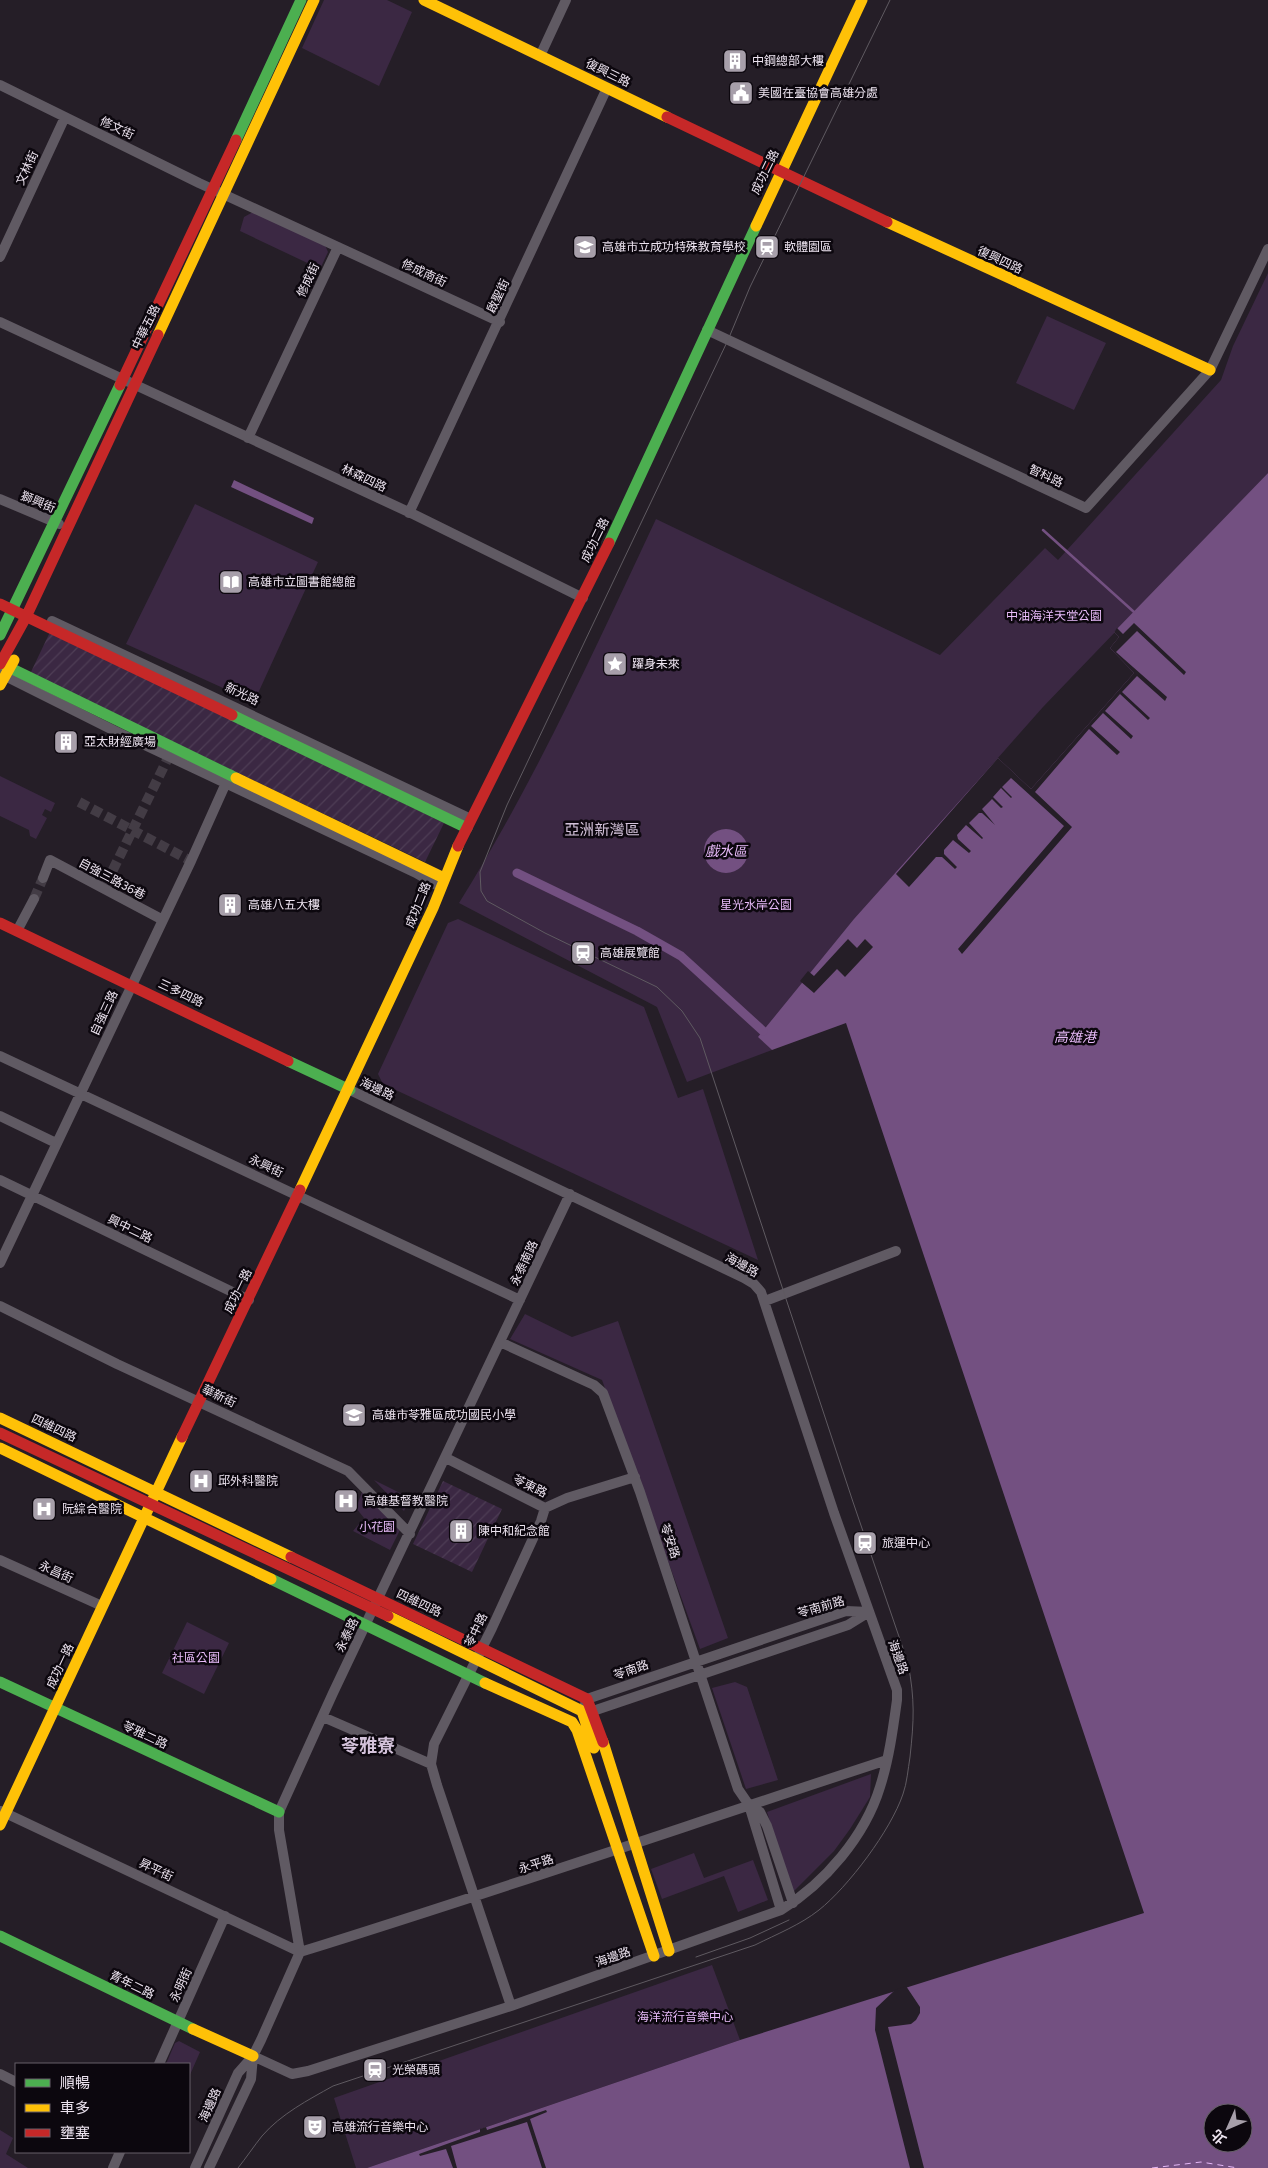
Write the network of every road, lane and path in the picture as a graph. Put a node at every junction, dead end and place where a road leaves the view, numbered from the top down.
1 (301, 0) edge
2 (314, 0) edge
3 (424, 0) edge
4 (566, 0) edge
5 (862, 0) edge
6 (540, 56) junction
7 (0, 84) edge
8 (607, 88) junction
9 (64, 117) junction
10 (780, 172) junction
11 (218, 192) junction
12 (338, 247) junction
13 (1268, 249) edge
14 (0, 257) edge
15 (0, 322) edge
16 (500, 322) junction
17 (707, 330) junction
18 (1210, 370) junction
19 (121, 379) junction
20 (133, 385) junction
21 (248, 438) junction
22 (0, 499) edge
23 (409, 513) junction
24 (54, 522) junction
25 (67, 527) junction
26 (583, 598) junction
27 (5, 604) edge
28 (30, 615) junction
29 (0, 635) edge
30 (2, 670) edge
31 (228, 778) junction
32 (469, 823) junction
33 (43, 878) tunnel mouth
34 (442, 883) junction
35 (34, 899) tunnel mouth
36 (162, 920) junction
37 (0, 922) edge
38 (17, 931) junction
39 (131, 985) junction
40 (0, 1056) edge
41 (350, 1090) junction
42 (80, 1093) junction
43 (0, 1116) edge
44 (56, 1143) junction
45 (0, 1180) edge
46 (570, 1194) junction
47 (32, 1195) junction
48 (299, 1196) junction
49 (896, 1251) dead end
50 (0, 1263) edge
51 (250, 1300) junction
52 (520, 1300) junction
53 (765, 1301) junction
54 (0, 1306) edge
55 (500, 1342) junction
56 (200, 1402) junction
57 (0, 1418) edge
58 (0, 1433) edge
59 (0, 1448) edge
60 (446, 1458) junction
61 (635, 1477) junction
62 (157, 1492) junction
63 (151, 1504) junction
64 (545, 1508) junction
65 (145, 1519) junction
66 (410, 1534) junction
67 (0, 1560) edge
68 (376, 1605) junction
69 (102, 1606) junction
70 (869, 1612) junction
71 (366, 1624) junction
72 (482, 1647) junction
73 (476, 1658) junction
74 (696, 1661) junction
75 (468, 1674) junction
76 (700, 1674) junction
77 (0, 1682) edge
78 (587, 1699) junction
79 (55, 1708) junction
80 (587, 1711) junction
81 (323, 1716) junction
82 (572, 1722) junction
83 (887, 1760) junction
84 (431, 1764) junction
85 (748, 1806) junction
86 (3, 1812) edge
87 (279, 1812) junction
88 (0, 1825) edge
89 (626, 1847) junction
90 (474, 1897) junction
91 (792, 1903) junction
92 (782, 1910) junction
93 (225, 1916) junction
94 (0, 1936) edge
95 (300, 1952) junction
96 (662, 1954) junction
97 (511, 2006) junction
98 (178, 2022) junction
99 (253, 2056) junction
100 (159, 2063) edge
101 (0, 2074) edge
102 (15, 2082) edge
103 (120, 2153) edge
104 (113, 2168) edge
105 (195, 2168) edge
106 (209, 2168) edge

1 - 11 street, 中華五路
2 - 11 street, 中華五路
3 - 6 street, 復興三路
4 - 6 street
5 - 10 street, 成功二路
6 - 8 street, 復興三路
7 - 9 street, 修文街
8 - 10 street, 復興三路
8 - 16 street, 啟聖街
9 - 11 street, 修文街
9 - 14 street, 文林街
10 - 17 street, 成功二路
10 - 18 street, 復興四路
11 - 12 street
11 - 19 street, 中華五路
11 - 20 street, 中華五路
12 - 16 street, 修成南街
12 - 21 street, 修成街
13 - 18 street, 智科路
15 - 19 street
16 - 23 street, 啟聖街
17 - 18 street, 智科路
17 - 26 street, 成功二路
19 - 20 street, 林森四路
19 - 24 street, 中華五路
20 - 21 street, 林森四路
20 - 25 street, 中華五路
21 - 23 street, 林森四路
22 - 24 street, 獅興街
23 - 26 street, 林森四路
24 - 25 street, 獅興街
24 - 27 street, 中華五路
25 - 28 street, 中華五路
26 - 32 street, 成功二路
27 - 28 street, 新光路
27 - 29 street, 中華五路
28 - 30 street, 中華五路
28 - 32 street, 新光路
30 - 31 street
31 - 34 street
31 - 36 street, 自強三路
32 - 34 street, 成功二路
33 - 36 street, 自強三路36巷
34 - 41 street, 成功二路
35 - 38 street
36 - 39 street, 自強三路
37 - 38 street, 三多四路
38 - 39 street, 三多四路
39 - 41 street, 三多四路
39 - 42 street, 自強三路
40 - 42 street, 永興街
41 - 46 street, 海邊路
41 - 48 street, 成功一路
42 - 44 street, 自強三路
42 - 48 street, 永興街
43 - 44 street
44 - 47 street, 自強三路
45 - 47 street, 興中二路
46 - 52 street, 永泰南路
46 - 53 street, 海邊路
47 - 50 street, 自強三路
47 - 51 street, 興中二路
48 - 51 street, 成功一路
48 - 52 street, 永興街
49 - 53 street
51 - 56 street, 成功一路
52 - 55 street, 永泰南路
53 - 70 street, 海邊路
54 - 56 street, 華新街
55 - 60 street, 永泰路
55 - 61 street, 苓安路
56 - 62 street, 成功一路
56 - 66 street, 華新街
57 - 62 street, 四維四路
58 - 63 street, 四維四路
59 - 65 street
60 - 64 street, 苓東路
60 - 66 street, 永泰路
61 - 64 street, 苓東路
61 - 74 street, 苓安路
62 - 63 street, 成功一路
62 - 68 street, 四維四路
63 - 65 street
63 - 68 street, 四維四路
64 - 72 street, 苓中路
65 - 69 street, 成功一路
65 - 71 street
66 - 68 street, 永泰路
67 - 69 street, 永昌街
68 - 71 street, 永泰路
68 - 72 street, 四維四路
68 - 73 street, 四維四路
69 - 79 street, 成功一路
70 - 74 street, 苓南前路
70 - 76 street, 苓南前路
70 - 83 street, 海邊路
71 - 75 street
71 - 81 street, 永泰路
72 - 73 street, 苓中路
72 - 78 street, 四維四路
73 - 75 street, 苓中路
73 - 80 street, 四維四路
74 - 76 street, 苓安路
74 - 78 street, 苓南路
75 - 82 street
75 - 84 street, 苓中路
76 - 80 street, 苓南路
76 - 85 street, 苓安路
77 - 79 street, 苓雅二路
78 - 80 street
79 - 86 street, 成功一路
79 - 87 street, 苓雅二路
80 - 82 street, 苓南路
80 - 89 street
81 - 84 street
81 - 87 street, 永泰路
82 - 89 street
83 - 85 street, 永平路
83 - 91 street, 海邊路
84 - 90 street, 苓中路
85 - 89 street, 永平路
85 - 91 street, 苓安路
85 - 92 street, 苓安路
86 - 88 street, 成功一路
86 - 93 street, 昇平街
87 - 95 street, 永泰路
89 - 90 street, 永平路
89 - 96 street
89 - 96 street
90 - 95 street, 永平路
90 - 97 street, 苓中路
91 - 92 street, 海邊路
92 - 96 street, 海邊路
93 - 95 street, 昇平街
93 - 98 street, 永明街
94 - 98 street, 青年二路
95 - 99 street
96 - 97 street, 海邊路
97 - 99 street, 海邊路
98 - 99 street, 青年二路
98 - 100 street, 永明街
99 - 105 street, 海邊路
99 - 106 street, 海邊路
101 - 102 street
103 - 104 street

